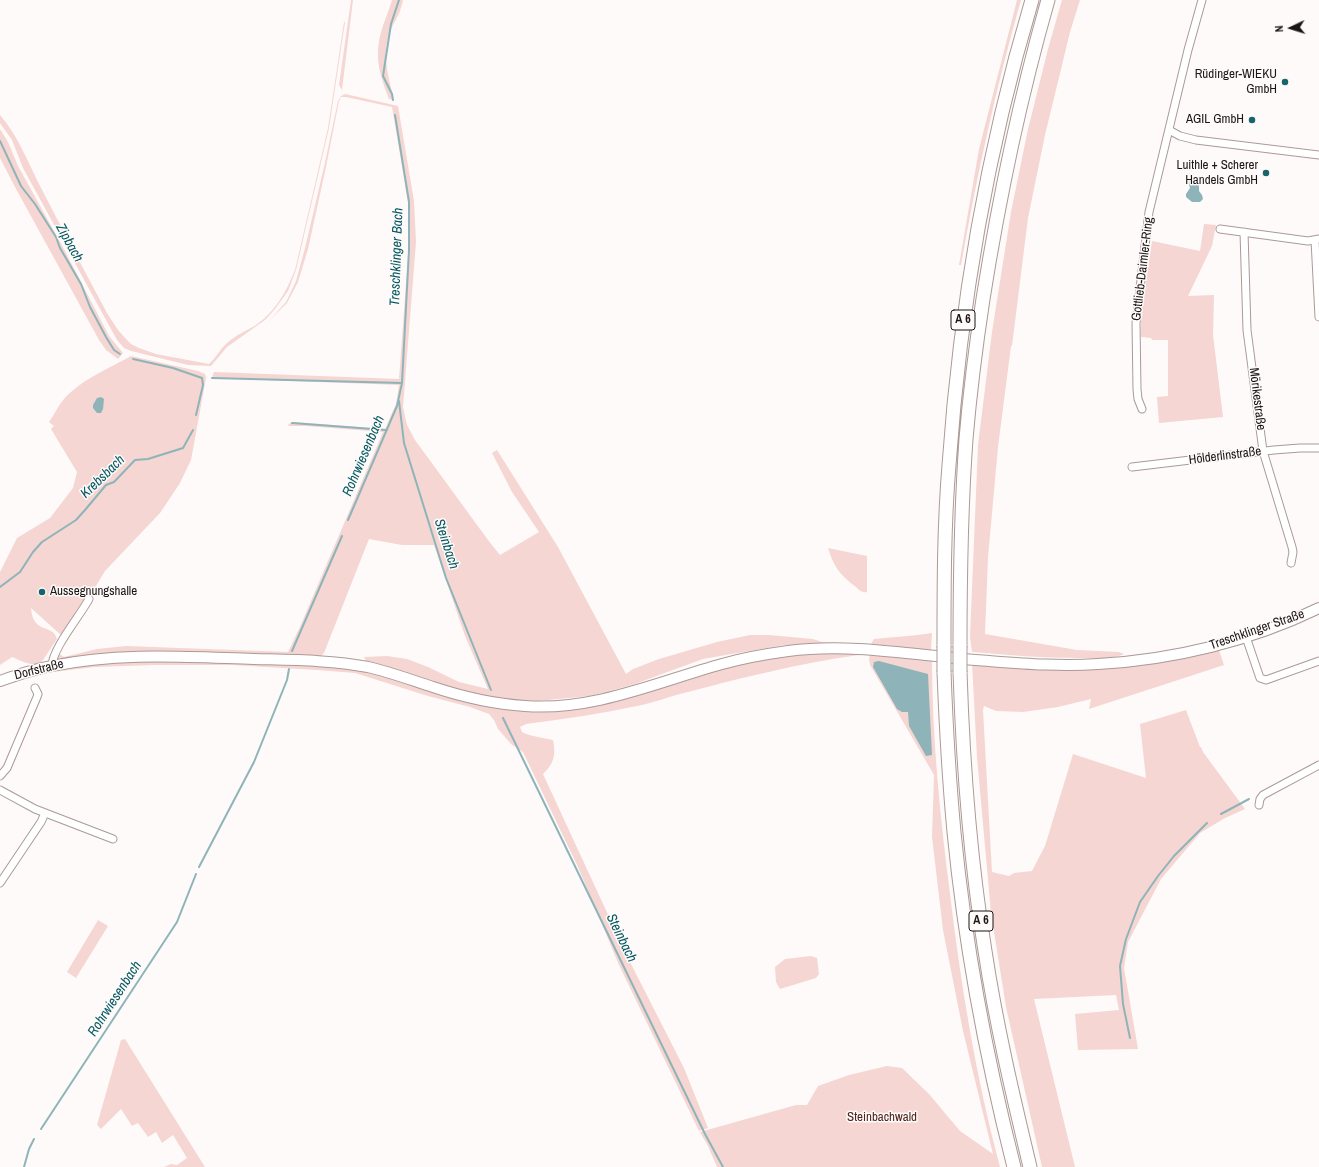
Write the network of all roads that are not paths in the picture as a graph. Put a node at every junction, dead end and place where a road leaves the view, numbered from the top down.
1 (1032, 0) edge
2 (1048, 0) edge
3 (1202, 0) edge
4 (1169, 130) junction
5 (1319, 155) edge
6 (1220, 229) dead end
7 (1244, 232) junction
8 (1317, 240) edge
9 (1319, 317) edge
10 (1142, 409) dead end
11 (1319, 448) edge
12 (1263, 451) junction
13 (1132, 467) dead end
14 (1292, 563) dead end
15 (89, 599) dead end
16 (1319, 608) edge
17 (1246, 637) junction
18 (78, 661) joint
19 (1319, 661) edge
20 (52, 666) junction
21 (0, 681) edge
22 (35, 688) dead end
23 (1319, 765) edge
24 (0, 776) edge
25 (0, 790) edge
26 (1259, 805) dead end
27 (45, 813) junction
28 (113, 839) dead end
29 (0, 883) edge
30 (1014, 1167) edge
31 (1030, 1167) edge

1 - 30 highway, A 6, bridge
2 - 31 highway, A 6, bridge
3 - 4 street, Gottlieb-Daimler-Ring
4 - 5 street
4 - 10 street, Gottlieb-Daimler-Ring
6 - 7 street
7 - 8 street
7 - 12 street, Mörikestraße
8 - 9 street
11 - 12 street, Hölderlinstraße
12 - 13 street, Hölderlinstraße
12 - 14 street, Mörikestraße
15 - 20 street
16 - 17 street, Treschklinger Straße
17 - 18 street, Treschklinger Straße
17 - 19 street
18 - 20 street, Dorfstraße
20 - 21 street, Dorfstraße
22 - 24 street
23 - 26 street
25 - 27 street
27 - 28 street
27 - 29 street

